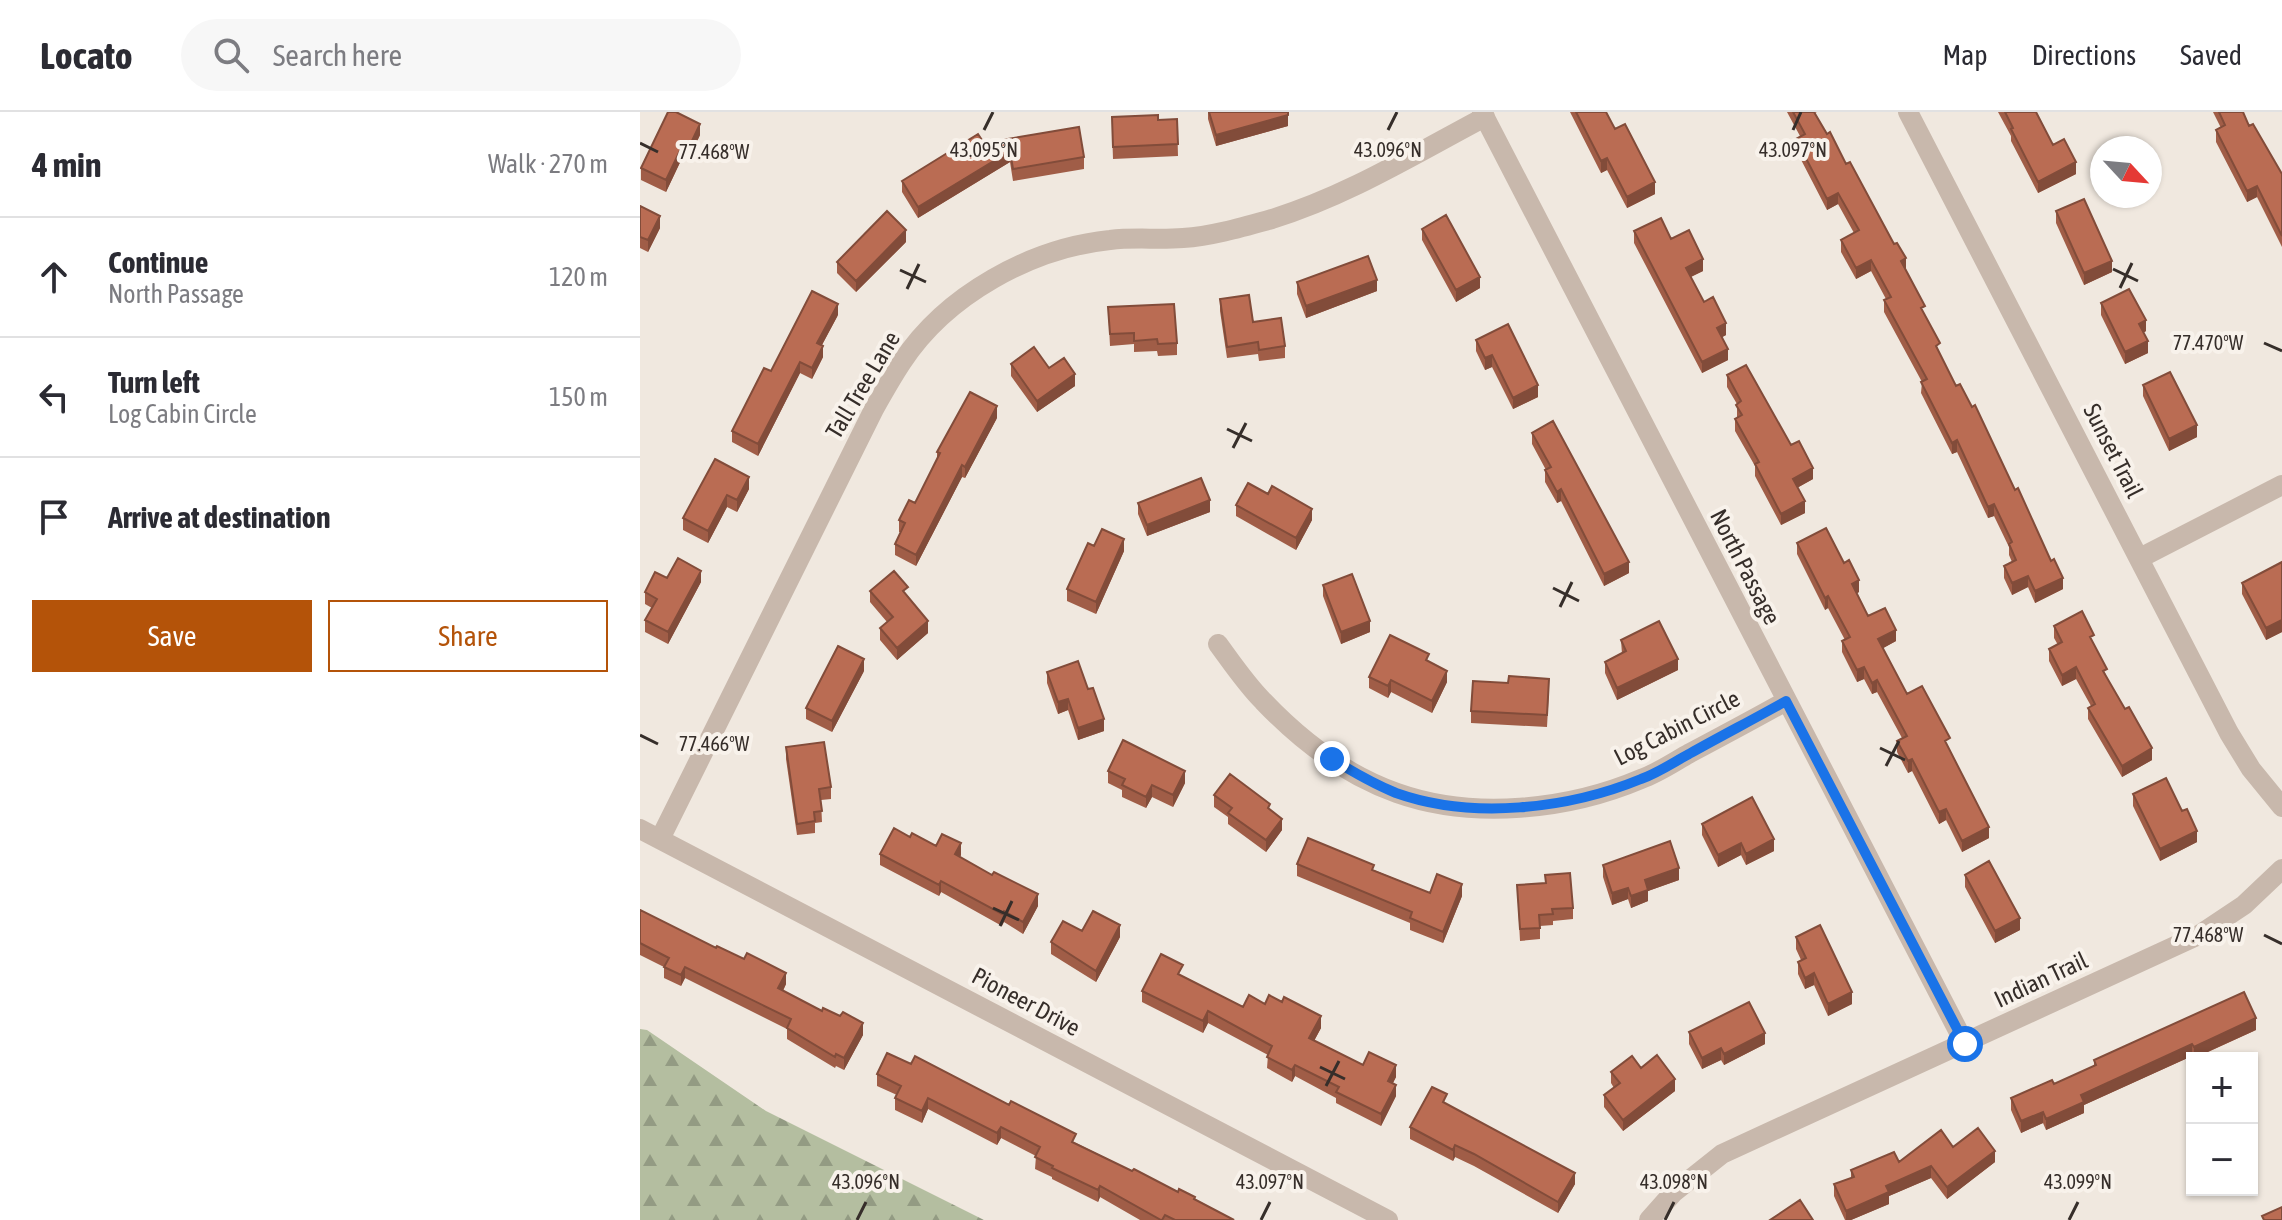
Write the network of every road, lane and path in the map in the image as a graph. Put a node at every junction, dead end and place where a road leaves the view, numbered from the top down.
1 (1908, 112) edge
2 (1483, 115) edge
3 (2282, 485) edge
4 (2140, 558) junction
5 (1218, 644) dead end
6 (1786, 701) junction
7 (2282, 807) edge
8 (640, 829) edge
9 (660, 839) junction
10 (2282, 869) edge
11 (1965, 1044) junction
12 (1388, 1220) edge
13 (1649, 1220) edge

1 - 4 street, Sunset Trail
2 - 6 street, North Passage
2 - 9 street, Tall Tree Lane
3 - 4 street
4 - 7 street, Sunset Trail
5 - 6 street, Log Cabin Circle
6 - 11 street, North Passage
8 - 9 street, Pioneer Drive
9 - 12 street, Pioneer Drive
10 - 11 street, Indian Trail
11 - 13 street, Indian Trail

